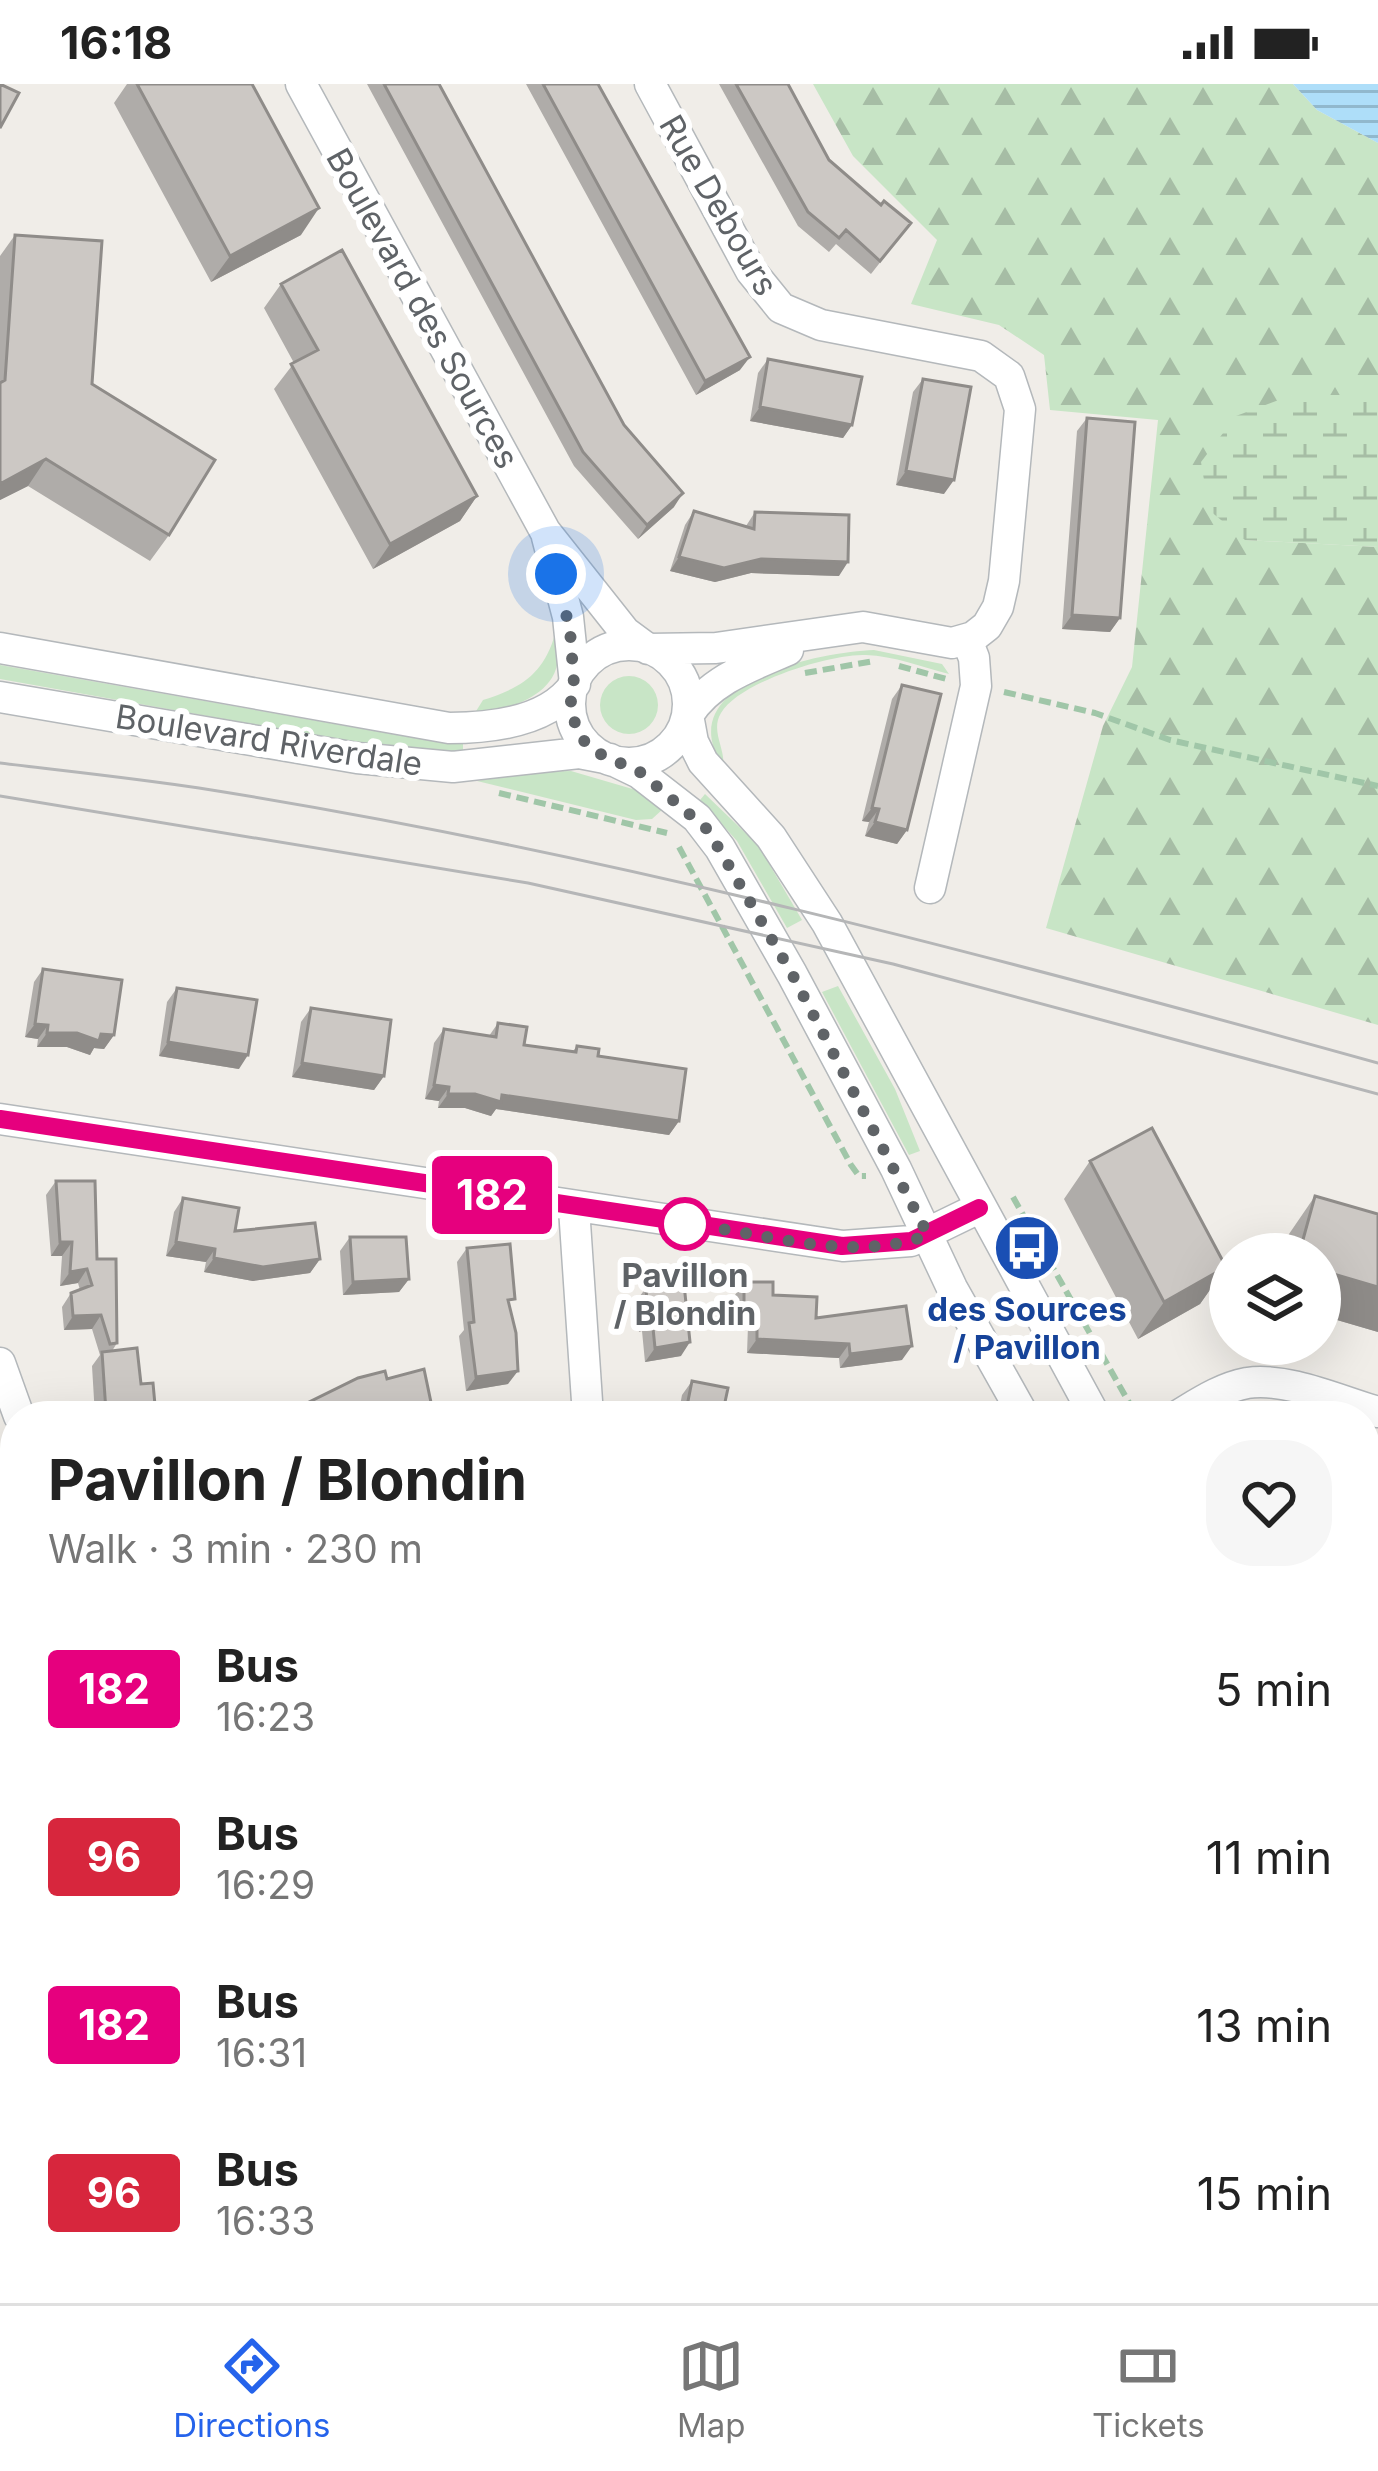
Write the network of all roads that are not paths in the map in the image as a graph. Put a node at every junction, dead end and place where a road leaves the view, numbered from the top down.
1 (301, 84) edge
2 (650, 84) edge
3 (545, 531) junction
4 (821, 636) junction
5 (967, 640) junction
6 (0, 648) edge
7 (648, 649) junction
8 (574, 684) junction
9 (0, 697) edge
10 (688, 715) junction
11 (610, 759) junction
12 (930, 888) dead end
13 (0, 1119) edge
14 (574, 1208) junction
15 (979, 1208) junction
16 (928, 1235) junction
17 (0, 1363) edge
18 (14, 1401) edge
19 (587, 1401) edge
20 (1016, 1401) edge
21 (1087, 1401) edge
22 (1203, 1401) edge
23 (1339, 1401) edge

1 - 3 street, Boulevard des Sources
2 - 5 street, Rue Debours
3 - 7 street, Boulevard des Sources
3 - 8 street, Boulevard des Sources
4 - 5 street
4 - 7 street
4 - 10 street
5 - 12 street
6 - 8 street, Boulevard Riverdale
7 - 8 street
7 - 10 street
8 - 11 street
9 - 11 street, Boulevard Riverdale
10 - 11 street
10 - 15 street
11 - 16 street
13 - 14 street
14 - 16 street
14 - 19 street
15 - 16 street
15 - 21 street
16 - 20 street
17 - 18 street
22 - 23 street

